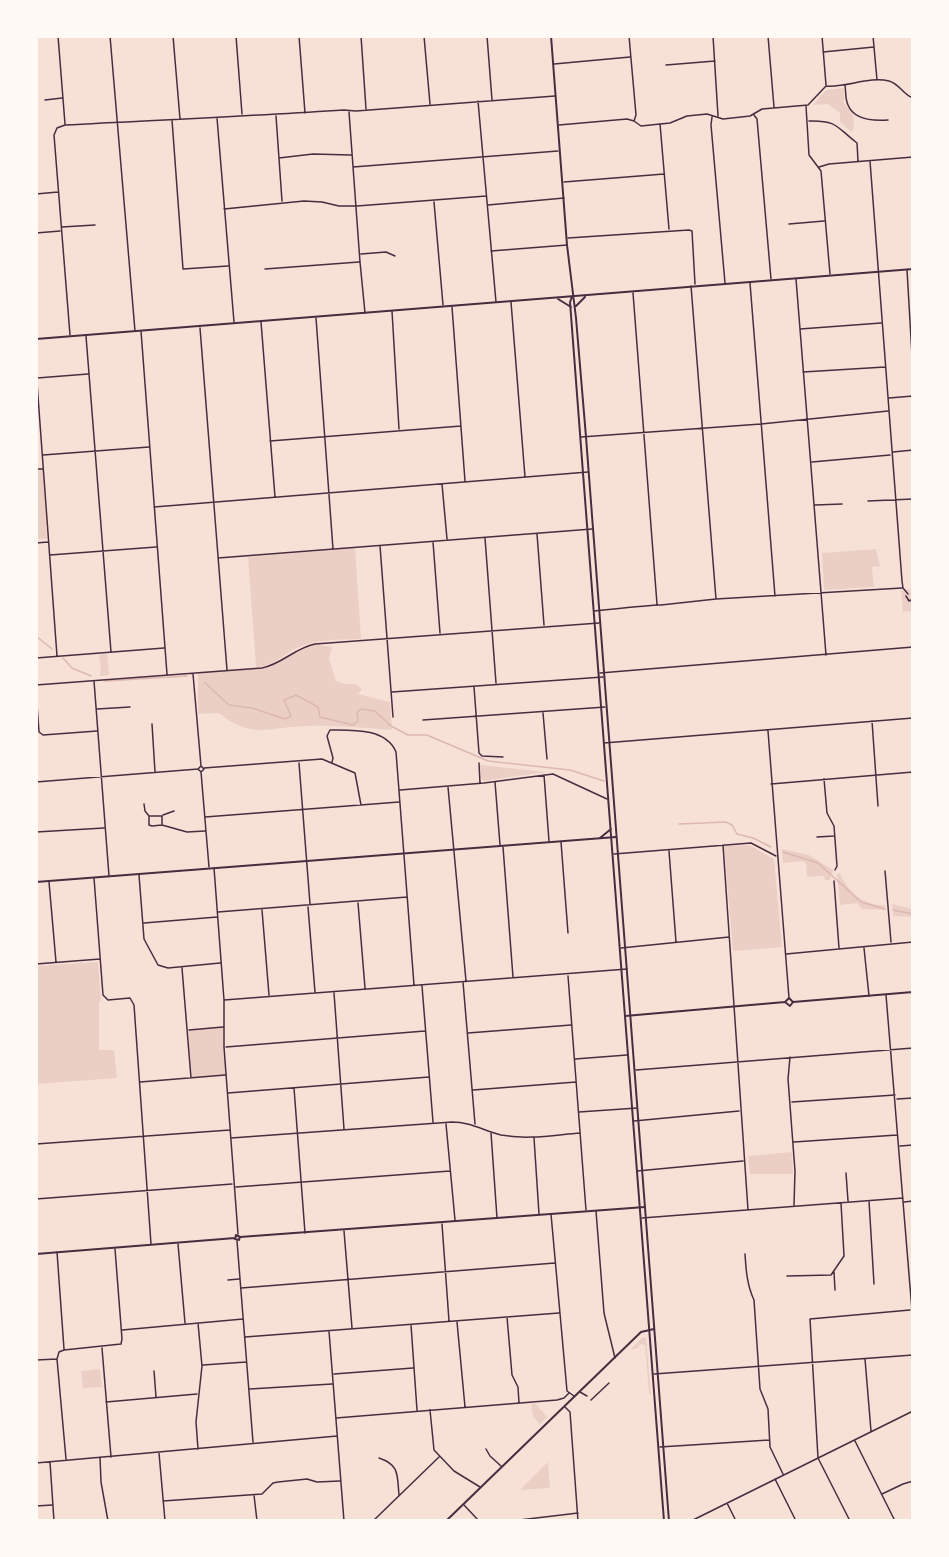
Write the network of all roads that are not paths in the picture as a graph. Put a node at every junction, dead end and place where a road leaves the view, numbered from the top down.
1 (58, 36) edge
2 (110, 36) edge
3 (173, 36) edge
4 (236, 36) edge
5 (298, 36) edge
6 (361, 36) edge
7 (424, 36) edge
8 (487, 36) edge
9 (551, 36) edge
10 (629, 36) edge
11 (713, 36) edge
12 (768, 36) edge
13 (822, 36) edge
14 (873, 36) edge
15 (874, 47) junction
16 (823, 52) junction
17 (631, 57) junction
18 (715, 61) junction
19 (553, 64) junction
20 (666, 65) dead end
21 (877, 81) junction
22 (845, 84) junction
23 (826, 86) junction
24 (556, 96) junction
25 (63, 98) junction
26 (913, 98) edge
27 (45, 99) dead end
28 (478, 101) junction
29 (492, 101) junction
30 (430, 105) junction
31 (806, 105) junction
32 (774, 108) junction
33 (366, 109) junction
34 (349, 111) junction
35 (305, 113) junction
36 (242, 115) junction
37 (276, 115) junction
38 (754, 115) junction
39 (217, 116) junction
40 (712, 116) junction
41 (718, 117) junction
42 (172, 119) junction
43 (180, 119) junction
44 (888, 120) dead end
45 (634, 121) junction
46 (807, 121) junction
47 (118, 122) junction
48 (660, 124) junction
49 (65, 125) junction
50 (558, 125) junction
51 (560, 151) junction
52 (351, 154) junction
53 (482, 157) junction
54 (913, 157) edge
55 (278, 158) junction
56 (870, 161) junction
57 (858, 162) junction
58 (353, 167) junction
59 (819, 167) junction
60 (664, 174) junction
61 (563, 182) junction
62 (59, 192) junction
63 (36, 194) edge
64 (486, 196) junction
65 (564, 198) junction
66 (434, 201) junction
67 (283, 202) junction
68 (487, 205) junction
69 (357, 206) junction
70 (224, 209) junction
71 (825, 221) junction
72 (789, 224) dead end
73 (95, 225) dead end
74 (61, 229) junction
75 (669, 230) junction
76 (36, 233) edge
77 (567, 238) junction
78 (567, 245) junction
79 (490, 251) junction
80 (359, 254) junction
81 (395, 256) dead end
82 (360, 262) junction
83 (228, 266) junction
84 (913, 269) edge
85 (265, 270) dead end
86 (907, 270) junction
87 (880, 272) junction
88 (830, 276) junction
89 (796, 278) junction
90 (771, 280) junction
91 (750, 282) junction
92 (725, 284) junction
93 (693, 286) junction
94 (633, 292) junction
95 (587, 296) junction
96 (572, 297) junction
97 (556, 298) junction
98 (511, 302) junction
99 (496, 303) junction
100 (452, 306) junction
101 (443, 307) junction
102 (571, 307) junction
103 (575, 310) junction
104 (392, 311) junction
105 (365, 313) junction
106 (316, 317) junction
107 (261, 321) junction
108 (882, 322) junction
109 (234, 323) junction
110 (200, 326) junction
111 (800, 329) junction
112 (140, 330) junction
113 (135, 331) junction
114 (86, 335) junction
115 (70, 336) junction
116 (36, 339) edge
117 (886, 367) junction
118 (36, 369) edge
119 (803, 372) junction
120 (913, 373) edge
121 (89, 374) junction
122 (579, 377) junction
123 (37, 378) edge
124 (913, 396) edge
125 (888, 399) junction
126 (889, 411) junction
127 (807, 419) junction
128 (761, 424) junction
129 (461, 426) junction
130 (702, 428) junction
131 (399, 430) junction
132 (644, 433) junction
133 (325, 437) junction
134 (581, 437) junction
135 (586, 437) junction
136 (270, 441) junction
137 (150, 447) junction
138 (913, 450) edge
139 (96, 451) junction
140 (892, 453) junction
141 (43, 455) junction
142 (811, 462) junction
143 (36, 469) edge
144 (44, 469) junction
145 (589, 472) junction
146 (583, 473) junction
147 (525, 477) junction
148 (465, 482) junction
149 (442, 484) junction
150 (329, 493) junction
151 (275, 497) junction
152 (913, 499) edge
153 (896, 500) junction
154 (868, 501) dead end
155 (212, 502) junction
156 (842, 504) dead end
157 (814, 506) junction
158 (154, 507) junction
159 (588, 529) junction
160 (593, 529) junction
161 (537, 533) junction
162 (485, 537) junction
163 (447, 540) junction
164 (433, 541) junction
165 (49, 542) junction
166 (36, 543) edge
167 (380, 545) junction
168 (157, 547) junction
169 (333, 549) junction
170 (103, 550) junction
171 (50, 555) junction
172 (218, 558) junction
173 (903, 588) junction
174 (821, 593) junction
175 (908, 594) junction
176 (775, 596) junction
177 (913, 598) edge
178 (716, 599) junction
179 (657, 604) junction
180 (599, 610) junction
181 (594, 611) junction
182 (600, 622) junction
183 (595, 623) junction
184 (544, 627) junction
185 (492, 630) junction
186 (440, 635) junction
187 (387, 639) junction
188 (165, 648) junction
189 (913, 648) edge
190 (111, 652) junction
191 (826, 654) junction
192 (57, 656) junction
193 (36, 658) edge
194 (227, 671) junction
195 (604, 672) junction
196 (193, 673) junction
197 (167, 675) junction
198 (599, 675) junction
199 (604, 677) junction
200 (94, 681) junction
201 (496, 684) junction
202 (36, 685) edge
203 (474, 686) junction
204 (36, 691) edge
205 (392, 692) junction
206 (130, 707) dead end
207 (601, 707) junction
208 (606, 707) junction
209 (96, 710) junction
210 (543, 712) junction
211 (393, 717) dead end
212 (476, 717) junction
213 (913, 718) edge
214 (423, 720) dead end
215 (872, 721) junction
216 (152, 724) dead end
217 (768, 730) junction
218 (97, 731) junction
219 (609, 742) junction
220 (604, 743) junction
221 (503, 757) dead end
222 (547, 759) dead end
223 (299, 761) junction
224 (332, 762) junction
225 (479, 764) dead end
226 (201, 766) junction
227 (204, 768) junction
228 (198, 770) junction
229 (201, 772) junction
230 (913, 772) edge
231 (155, 773) junction
232 (544, 774) junction
233 (876, 775) junction
234 (101, 777) junction
235 (824, 778) junction
236 (495, 781) junction
237 (36, 782) edge
238 (480, 783) junction
239 (771, 783) junction
240 (448, 786) junction
241 (399, 790) junction
242 (609, 799) junction
243 (400, 802) junction
244 (144, 804) dead end
245 (361, 806) junction
246 (878, 806) dead end
247 (303, 810) junction
248 (174, 811) dead end
249 (149, 816) junction
250 (162, 816) junction
251 (205, 817) junction
252 (162, 825) junction
253 (105, 827) junction
254 (611, 829) junction
255 (206, 831) junction
256 (36, 832) edge
257 (835, 836) junction
258 (611, 837) junction
259 (617, 837) junction
260 (817, 837) dead end
261 (600, 838) junction
262 (561, 840) junction
263 (549, 841) junction
264 (502, 845) junction
265 (723, 845) junction
266 (453, 849) junction
267 (669, 849) junction
268 (404, 853) junction
269 (618, 853) junction
270 (613, 854) junction
271 (777, 856) junction
272 (306, 860) junction
273 (214, 867) junction
274 (209, 868) junction
275 (835, 870) dead end
276 (885, 871) dead end
277 (139, 874) junction
278 (109, 876) junction
279 (94, 878) junction
280 (48, 881) junction
281 (834, 881) dead end
282 (36, 882) edge
283 (408, 897) junction
284 (358, 901) junction
285 (309, 905) junction
286 (262, 909) junction
287 (217, 912) junction
288 (218, 917) junction
289 (623, 922) junction
290 (143, 923) junction
291 (568, 933) dead end
292 (619, 935) junction
293 (729, 937) junction
294 (913, 942) edge
295 (676, 943) junction
296 (891, 944) junction
297 (625, 947) junction
298 (864, 947) junction
299 (620, 948) junction
300 (839, 949) junction
301 (785, 954) junction
302 (100, 959) junction
303 (56, 962) junction
304 (221, 963) junction
305 (36, 964) edge
306 (182, 967) junction
307 (627, 969) junction
308 (622, 970) junction
309 (568, 974) junction
310 (513, 978) junction
311 (465, 981) junction
312 (414, 985) junction
313 (422, 985) junction
314 (365, 989) junction
315 (334, 991) junction
316 (913, 992) edge
317 (315, 993) junction
318 (886, 994) junction
319 (269, 996) junction
320 (869, 996) junction
321 (789, 998) junction
322 (224, 999) junction
323 (785, 1002) junction
324 (793, 1002) junction
325 (735, 1007) junction
326 (625, 1016) junction
327 (631, 1016) junction
328 (572, 1025) junction
329 (224, 1027) junction
330 (188, 1030) junction
331 (425, 1031) junction
332 (467, 1033) junction
333 (338, 1038) junction
334 (224, 1047) junction
335 (913, 1048) edge
336 (892, 1050) junction
337 (629, 1055) junction
338 (790, 1057) junction
339 (574, 1059) junction
340 (739, 1062) junction
341 (635, 1070) junction
342 (226, 1075) junction
343 (429, 1077) junction
344 (191, 1078) junction
345 (140, 1082) junction
346 (576, 1082) junction
347 (341, 1084) junction
348 (294, 1087) junction
349 (472, 1090) junction
350 (228, 1092) junction
351 (896, 1097) junction
352 (913, 1098) edge
353 (791, 1102) junction
354 (632, 1108) junction
355 (638, 1108) junction
356 (740, 1111) junction
357 (579, 1112) junction
358 (639, 1120) junction
359 (634, 1121) junction
360 (446, 1122) junction
361 (433, 1123) junction
362 (475, 1125) junction
363 (230, 1130) junction
364 (345, 1130) junction
365 (491, 1132) junction
366 (298, 1133) junction
367 (580, 1133) junction
368 (898, 1135) junction
369 (143, 1136) junction
370 (534, 1137) junction
371 (231, 1138) junction
372 (794, 1142) junction
373 (36, 1144) edge
374 (913, 1145) edge
375 (899, 1146) junction
376 (744, 1161) junction
377 (450, 1171) junction
378 (637, 1171) junction
379 (642, 1171) junction
380 (846, 1173) dead end
381 (301, 1182) junction
382 (234, 1183) junction
383 (235, 1187) junction
384 (147, 1190) junction
385 (903, 1198) junction
386 (36, 1199) edge
387 (868, 1200) junction
388 (848, 1201) junction
389 (913, 1201) edge
390 (841, 1202) junction
391 (903, 1202) junction
392 (794, 1206) junction
393 (640, 1207) junction
394 (645, 1207) junction
395 (596, 1210) junction
396 (748, 1210) junction
397 (586, 1211) junction
398 (551, 1214) junction
399 (539, 1215) junction
400 (497, 1218) junction
401 (641, 1218) junction
402 (645, 1218) junction
403 (455, 1221) junction
404 (442, 1222) junction
405 (344, 1230) junction
406 (305, 1233) junction
407 (239, 1236) junction
408 (236, 1239) junction
409 (178, 1243) junction
410 (151, 1245) junction
411 (115, 1248) junction
412 (57, 1252) junction
413 (36, 1254) edge
414 (745, 1254) dead end
415 (908, 1257) junction
416 (913, 1257) edge
417 (555, 1263) junction
418 (445, 1272) junction
419 (834, 1272) junction
420 (787, 1276) dead end
421 (240, 1279) junction
422 (349, 1279) junction
423 (228, 1280) dead end
424 (874, 1284) dead end
425 (241, 1288) junction
426 (836, 1290) dead end
427 (912, 1309) edge
428 (559, 1313) junction
429 (507, 1317) junction
430 (243, 1319) junction
431 (457, 1321) junction
432 (449, 1322) junction
433 (198, 1323) junction
434 (913, 1323) edge
435 (185, 1324) junction
436 (411, 1324) junction
437 (352, 1329) junction
438 (650, 1329) junction
439 (654, 1329) junction
440 (122, 1330) junction
441 (329, 1330) junction
442 (245, 1337) junction
443 (102, 1347) junction
444 (64, 1350) junction
445 (913, 1355) edge
446 (615, 1358) junction
447 (57, 1359) junction
448 (865, 1359) junction
449 (36, 1360) edge
450 (247, 1362) junction
451 (813, 1362) junction
452 (202, 1365) junction
453 (759, 1366) junction
454 (414, 1368) junction
455 (154, 1371) dead end
456 (657, 1373) junction
457 (333, 1374) junction
458 (653, 1374) junction
459 (609, 1383) dead end
460 (333, 1384) junction
461 (249, 1390) junction
462 (569, 1393) junction
463 (198, 1394) junction
464 (156, 1397) junction
465 (574, 1397) junction
466 (591, 1400) dead end
467 (106, 1402) junction
468 (519, 1404) junction
469 (564, 1406) junction
470 (465, 1407) junction
471 (430, 1410) junction
472 (913, 1410) edge
473 (417, 1411) junction
474 (336, 1418) junction
475 (871, 1432) junction
476 (337, 1436) junction
477 (770, 1440) junction
478 (855, 1440) junction
479 (253, 1443) junction
480 (659, 1447) junction
481 (663, 1447) junction
482 (198, 1449) junction
483 (486, 1449) dead end
484 (159, 1452) junction
485 (111, 1457) junction
486 (440, 1457) junction
487 (100, 1458) junction
488 (379, 1458) dead end
489 (818, 1458) junction
490 (66, 1460) junction
491 (50, 1462) junction
492 (36, 1463) edge
493 (502, 1467) junction
494 (783, 1474) junction
495 (775, 1479) junction
496 (341, 1481) junction
497 (913, 1481) edge
498 (480, 1488) junction
499 (882, 1494) junction
500 (254, 1495) junction
501 (399, 1496) junction
502 (163, 1501) junction
503 (727, 1503) junction
504 (464, 1504) junction
505 (53, 1505) junction
506 (36, 1506) edge
507 (578, 1513) junction
508 (54, 1521) edge
509 (108, 1521) edge
510 (165, 1521) edge
511 (256, 1521) edge
512 (344, 1521) edge
513 (373, 1521) edge
514 (446, 1521) edge
515 (479, 1521) edge
516 (511, 1521) edge
517 (578, 1521) edge
518 (664, 1521) edge
519 (669, 1521) edge
520 (691, 1521) edge
521 (736, 1521) edge
522 (796, 1521) edge
523 (850, 1521) edge
524 (895, 1521) edge

1 - 25 street
2 - 47 street
3 - 43 street
4 - 36 street
5 - 35 street
6 - 33 street
7 - 30 street
8 - 29 street
9 - 19 main road
10 - 17 street
11 - 18 street
12 - 32 street
13 - 16 street
14 - 15 street
15 - 16 street
15 - 21 street
16 - 23 street
17 - 19 street
17 - 45 street
18 - 20 street
18 - 41 street
19 - 24 main road
21 - 22 street
21 - 26 street
22 - 23 street
22 - 44 street
23 - 31 street
24 - 29 street
24 - 50 main road
25 - 27 street
25 - 49 street
28 - 29 street
28 - 30 street
28 - 53 street
30 - 33 street
31 - 32 street
31 - 46 street
32 - 38 street
33 - 34 street
34 - 35 street
34 - 52 street
35 - 37 street
36 - 37 street
36 - 39 street
37 - 55 street
38 - 41 street
38 - 90 street
39 - 43 street
39 - 70 street
40 - 41 street
40 - 48 street
40 - 92 street
42 - 43 street
42 - 47 street
42 - 83 street
45 - 48 street
45 - 50 street
46 - 57 street
46 - 59 street
47 - 49 street
47 - 113 street
48 - 60 street
49 - 62 street
50 - 51 main road
51 - 53 street
51 - 61 main road
52 - 55 street
52 - 58 street
53 - 58 street
53 - 64 street
54 - 56 street
55 - 67 street
56 - 57 street
56 - 87 street
57 - 59 street
58 - 69 street
59 - 71 street
60 - 61 street
60 - 75 street
61 - 65 main road
62 - 63 street
62 - 74 street
64 - 66 street
64 - 68 street
65 - 68 street
65 - 77 main road
66 - 69 street
66 - 101 street
67 - 69 street
67 - 70 street
68 - 79 street
69 - 80 street
70 - 83 street
71 - 72 street
71 - 88 street
73 - 74 street
74 - 76 street
74 - 115 street
75 - 77 street
75 - 93 street
77 - 78 main road
78 - 79 street
78 - 96 main road
79 - 99 street
80 - 81 street
80 - 82 street
82 - 85 street
82 - 105 street
83 - 109 street
84 - 86 main road
86 - 87 main road
86 - 120 street
87 - 88 main road
87 - 108 street
88 - 89 main road
89 - 90 main road
89 - 111 street
90 - 91 main road
91 - 92 main road
91 - 128 street
92 - 93 main road
93 - 94 main road
93 - 130 street
94 - 95 main road
94 - 132 street
95 - 96 main road
95 - 103 main road
96 - 97 main road
96 - 102 main road
96 - 103 main road
97 - 98 main road
97 - 102 main road
98 - 99 main road
98 - 147 street
99 - 100 main road
100 - 101 main road
100 - 129 street
101 - 104 main road
102 - 122 main road
103 - 122 main road
104 - 105 main road
104 - 131 street
105 - 106 main road
106 - 107 main road
106 - 133 street
107 - 109 main road
107 - 136 street
108 - 111 street
108 - 117 street
109 - 110 main road
110 - 112 main road
110 - 155 street
111 - 119 street
112 - 113 main road
112 - 137 street
113 - 114 main road
114 - 115 main road
114 - 121 street
115 - 116 main road
117 - 119 street
117 - 125 street
118 - 123 street
119 - 127 street
121 - 123 street
121 - 139 street
122 - 134 main road
122 - 135 main road
123 - 141 street
124 - 125 street
125 - 126 street
126 - 127 street
126 - 140 street
127 - 128 street
127 - 142 street
128 - 130 street
128 - 176 street
129 - 131 street
129 - 148 street
130 - 132 street
130 - 178 street
131 - 133 street
132 - 135 street
132 - 179 street
133 - 136 street
133 - 150 street
134 - 135 street
134 - 146 main road
135 - 145 main road
136 - 151 street
137 - 139 street
137 - 158 street
138 - 140 street
139 - 141 street
139 - 170 street
140 - 142 street
140 - 153 street
141 - 144 street
142 - 157 street
143 - 144 street
144 - 165 street
145 - 146 street
145 - 160 main road
146 - 147 street
146 - 159 main road
147 - 148 street
148 - 149 street
149 - 150 street
149 - 163 street
150 - 151 street
150 - 169 street
151 - 155 street
152 - 153 street
153 - 154 street
153 - 173 street
155 - 158 street
155 - 172 street
156 - 157 street
157 - 174 street
158 - 168 street
159 - 160 street
159 - 161 street
159 - 181 main road
160 - 180 main road
161 - 162 street
161 - 184 street
162 - 163 street
162 - 185 street
163 - 164 street
164 - 167 street
164 - 186 street
165 - 166 street
165 - 171 street
167 - 169 street
167 - 187 street
168 - 170 street
168 - 188 street
169 - 172 street
170 - 171 street
170 - 190 street
171 - 192 street
172 - 194 street
173 - 174 street
173 - 175 street
174 - 176 street
174 - 191 street
175 - 177 street
175 - 177 street
176 - 178 street
178 - 179 street
179 - 180 street
180 - 181 street
180 - 182 main road
181 - 183 main road
182 - 183 street
182 - 195 main road
183 - 184 street
183 - 198 main road
184 - 185 street
185 - 186 street
185 - 201 street
186 - 187 street
187 - 194 street
187 - 205 street
188 - 190 street
188 - 197 street
189 - 191 street
190 - 192 street
191 - 195 street
192 - 193 street
194 - 196 street
195 - 198 street
195 - 199 main road
196 - 197 street
196 - 226 street
197 - 200 street
198 - 199 street
198 - 201 street
198 - 207 main road
199 - 208 main road
200 - 202 street
200 - 209 street
201 - 203 street
203 - 205 street
203 - 212 street
204 - 218 street
205 - 211 street
206 - 209 street
207 - 208 street
207 - 210 street
207 - 220 main road
208 - 219 main road
209 - 218 street
210 - 212 street
210 - 222 street
212 - 214 street
212 - 221 street
213 - 215 street
215 - 217 street
215 - 233 street
216 - 231 street
217 - 219 street
217 - 239 street
218 - 234 street
219 - 220 street
219 - 259 main road
220 - 242 main road
223 - 224 street
223 - 227 street
223 - 247 street
224 - 241 street
224 - 245 street
225 - 238 street
226 - 227 street
226 - 228 street
227 - 229 street
228 - 229 street
228 - 231 street
229 - 251 street
230 - 233 street
231 - 234 street
232 - 236 street
232 - 242 street
232 - 263 street
233 - 235 street
233 - 246 street
234 - 237 street
234 - 253 street
235 - 239 street
235 - 257 street
236 - 238 street
236 - 264 street
238 - 240 street
239 - 271 street
240 - 241 street
240 - 266 street
241 - 243 street
242 - 254 main road
243 - 245 street
243 - 268 street
244 - 249 street
245 - 247 street
247 - 251 street
247 - 272 street
248 - 250 street
249 - 250 street
249 - 252 street
250 - 252 street
251 - 255 street
252 - 255 street
253 - 256 street
253 - 278 street
254 - 258 main road
254 - 261 main road
255 - 274 street
257 - 260 street
257 - 275 street
258 - 259 main road
258 - 261 main road
258 - 270 main road
259 - 269 main road
261 - 262 main road
262 - 263 main road
262 - 291 street
263 - 264 main road
264 - 266 main road
264 - 310 street
265 - 267 street
265 - 271 street
265 - 293 street
266 - 268 main road
266 - 311 street
267 - 269 street
267 - 295 street
268 - 272 main road
268 - 283 street
269 - 270 street
269 - 289 main road
270 - 292 main road
271 - 301 street
272 - 273 main road
272 - 285 street
273 - 274 main road
273 - 287 street
274 - 277 main road
276 - 296 street
277 - 278 main road
277 - 290 street
278 - 279 main road
279 - 280 main road
279 - 302 street
280 - 282 main road
280 - 303 street
281 - 300 street
283 - 284 street
283 - 312 street
284 - 285 street
284 - 314 street
285 - 286 street
285 - 317 street
286 - 287 street
286 - 319 street
287 - 288 street
288 - 290 street
288 - 304 street
289 - 292 main road
289 - 297 main road
290 - 306 street
292 - 299 main road
293 - 295 street
293 - 325 street
294 - 296 street
295 - 297 street
296 - 298 street
297 - 299 street
297 - 307 main road
298 - 300 street
298 - 320 street
299 - 308 main road
300 - 301 street
301 - 321 street
302 - 303 street
302 - 345 street
303 - 305 street
304 - 306 street
304 - 322 street
306 - 330 street
307 - 308 street
307 - 327 main road
308 - 309 street
308 - 326 main road
309 - 310 street
309 - 328 street
310 - 311 street
311 - 313 street
311 - 332 street
312 - 313 street
312 - 314 street
313 - 331 street
314 - 315 street
315 - 317 street
315 - 333 street
316 - 318 main road
317 - 319 street
318 - 320 main road
318 - 336 street
319 - 322 street
320 - 324 main road
321 - 323 main road
321 - 324 main road
322 - 329 street
323 - 324 main road
323 - 325 main road
325 - 327 main road
325 - 340 street
326 - 327 main road
326 - 337 main road
327 - 341 main road
328 - 332 street
328 - 339 street
329 - 330 street
329 - 334 street
330 - 344 street
331 - 333 street
331 - 343 street
332 - 349 street
333 - 334 street
333 - 347 street
334 - 342 street
335 - 336 street
336 - 338 street
336 - 351 street
337 - 339 street
337 - 354 main road
338 - 340 street
338 - 353 street
339 - 346 street
340 - 341 street
340 - 356 street
341 - 355 main road
342 - 344 street
342 - 350 street
343 - 347 street
343 - 361 street
344 - 345 street
345 - 369 street
346 - 349 street
346 - 357 street
347 - 348 street
347 - 364 street
348 - 350 street
348 - 366 street
349 - 362 street
350 - 363 street
351 - 352 street
351 - 353 street
351 - 368 street
353 - 372 street
354 - 355 street
354 - 357 street
354 - 359 main road
355 - 358 main road
356 - 358 street
356 - 376 street
357 - 367 street
358 - 359 street
358 - 379 main road
359 - 378 main road
360 - 361 street
360 - 362 street
360 - 377 street
361 - 364 street
362 - 365 street
363 - 369 street
363 - 371 street
364 - 366 street
365 - 370 street
365 - 400 street
366 - 371 street
366 - 381 street
367 - 370 street
367 - 397 street
368 - 372 street
368 - 375 street
369 - 373 street
369 - 384 street
370 - 399 street
371 - 382 street
372 - 392 street
374 - 375 street
375 - 385 street
376 - 379 street
376 - 396 street
377 - 381 street
377 - 403 street
378 - 379 street
378 - 393 main road
379 - 394 main road
380 - 388 street
381 - 383 street
381 - 406 street
382 - 383 street
382 - 384 street
383 - 407 street
384 - 386 street
384 - 410 street
385 - 387 street
385 - 391 street
387 - 388 street
387 - 424 street
388 - 390 street
389 - 391 street
390 - 392 street
390 - 419 street
391 - 415 street
392 - 396 street
393 - 394 main road
393 - 395 main road
393 - 401 main road
394 - 402 main road
395 - 397 main road
395 - 446 street
396 - 402 street
397 - 398 main road
398 - 399 main road
398 - 417 street
399 - 400 main road
400 - 403 main road
401 - 402 street
401 - 438 main road
402 - 439 main road
403 - 404 main road
404 - 405 main road
404 - 418 street
405 - 406 main road
405 - 422 street
406 - 407 main road
407 - 408 main road
408 - 409 main road
408 - 421 street
409 - 410 main road
409 - 435 street
410 - 411 main road
411 - 412 main road
411 - 440 street
412 - 413 main road
412 - 444 street
414 - 453 street
415 - 416 street
415 - 427 street
417 - 418 street
417 - 428 street
418 - 422 street
418 - 432 street
419 - 420 street
419 - 426 street
421 - 423 street
421 - 425 street
422 - 425 street
422 - 437 street
425 - 430 street
427 - 434 street
427 - 451 street
428 - 429 street
428 - 462 street
429 - 431 street
429 - 468 street
430 - 433 street
430 - 442 street
431 - 432 street
431 - 470 street
432 - 436 street
433 - 435 street
433 - 452 street
435 - 440 street
436 - 437 street
436 - 454 street
437 - 441 street
438 - 439 main road
438 - 446 main road
438 - 458 main road
439 - 456 main road
440 - 443 street
441 - 442 street
441 - 457 street
442 - 450 street
443 - 444 street
443 - 467 street
444 - 447 street
445 - 448 street
446 - 465 main road
447 - 449 street
447 - 490 street
448 - 451 street
448 - 475 street
450 - 452 street
450 - 461 street
451 - 453 street
451 - 489 street
452 - 463 street
453 - 456 street
453 - 477 street
454 - 457 street
454 - 473 street
455 - 464 street
456 - 458 street
456 - 481 main road
457 - 460 street
458 - 480 main road
459 - 466 street
460 - 461 street
460 - 474 street
461 - 479 street
462 - 465 street
462 - 468 street
463 - 464 street
463 - 482 street
464 - 467 street
465 - 469 main road
467 - 485 street
468 - 470 street
469 - 493 main road
469 - 507 street
470 - 471 street
471 - 473 street
471 - 486 street
472 - 475 street
473 - 474 street
474 - 476 street
475 - 478 street
476 - 479 street
476 - 496 street
477 - 481 street
477 - 494 street
478 - 489 street
478 - 499 street
479 - 482 street
480 - 481 street
480 - 518 main road
481 - 519 main road
482 - 484 street
483 - 493 street
484 - 485 street
484 - 502 street
485 - 487 street
486 - 498 street
486 - 501 street
487 - 490 street
487 - 509 street
488 - 501 street
489 - 494 street
489 - 523 street
490 - 491 street
491 - 492 street
491 - 505 street
493 - 498 main road
494 - 495 street
495 - 503 street
495 - 522 street
496 - 500 street
496 - 512 street
497 - 499 street
498 - 504 main road
499 - 524 street
500 - 502 street
500 - 511 street
501 - 513 street
502 - 510 street
503 - 520 street
503 - 521 street
504 - 514 main road
504 - 515 street
505 - 506 street
505 - 508 street
507 - 516 street
507 - 517 street

